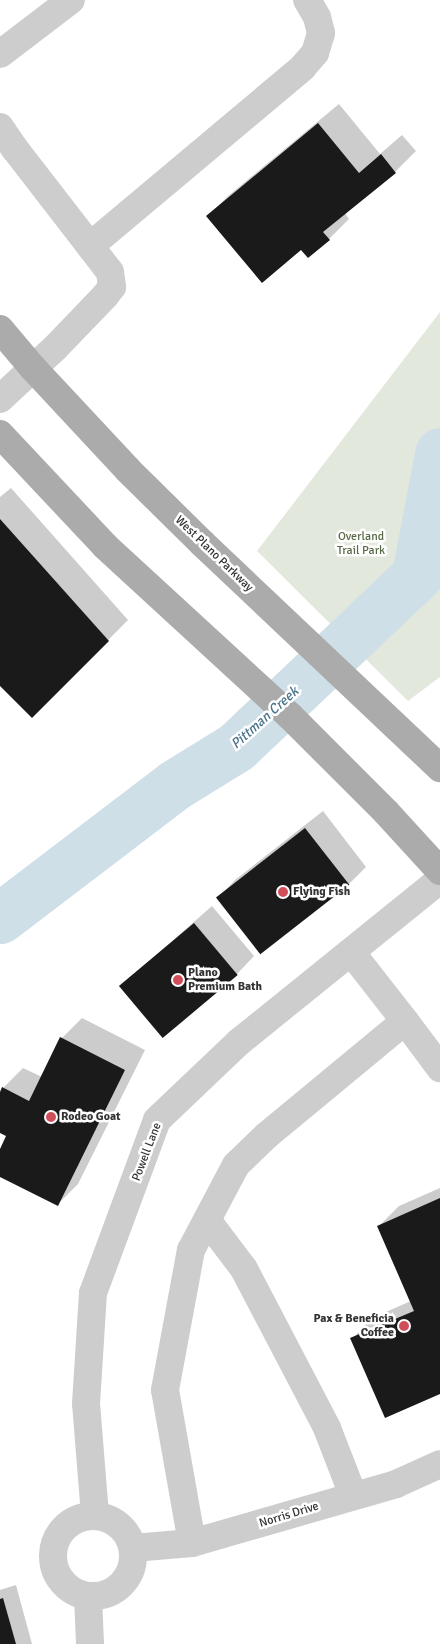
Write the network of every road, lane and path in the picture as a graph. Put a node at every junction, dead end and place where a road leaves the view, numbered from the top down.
1 (71, 0) edge
2 (306, 0) edge
3 (0, 54) edge
4 (0, 127) edge
5 (90, 246) junction
6 (0, 329) edge
7 (33, 368) junction
8 (0, 399) edge
9 (0, 434) edge
10 (440, 768) edge
11 (440, 871) edge
12 (440, 880) edge
13 (351, 952) junction
14 (405, 1021) junction
15 (440, 1068) edge
16 (207, 1220) junction
17 (440, 1464) edge
18 (353, 1495) junction
19 (95, 1515) junction
20 (192, 1543) junction
21 (133, 1548) junction
22 (88, 1596) junction
23 (90, 1644) edge

1 - 3 street
2 - 5 street
4 - 5 street
5 - 7 street
6 - 7 main road, West Plano Parkway
7 - 8 street
7 - 10 main road, West Plano Parkway
9 - 11 main road
12 - 13 street, Powell Lane
13 - 14 street
13 - 19 street, Powell Lane
14 - 15 street
14 - 16 street
16 - 18 street
16 - 20 street
17 - 18 street, Norris Drive
18 - 20 street, Norris Drive
19 - 21 street
19 - 22 street
20 - 21 street, Norris Drive
21 - 22 street
22 - 23 street

